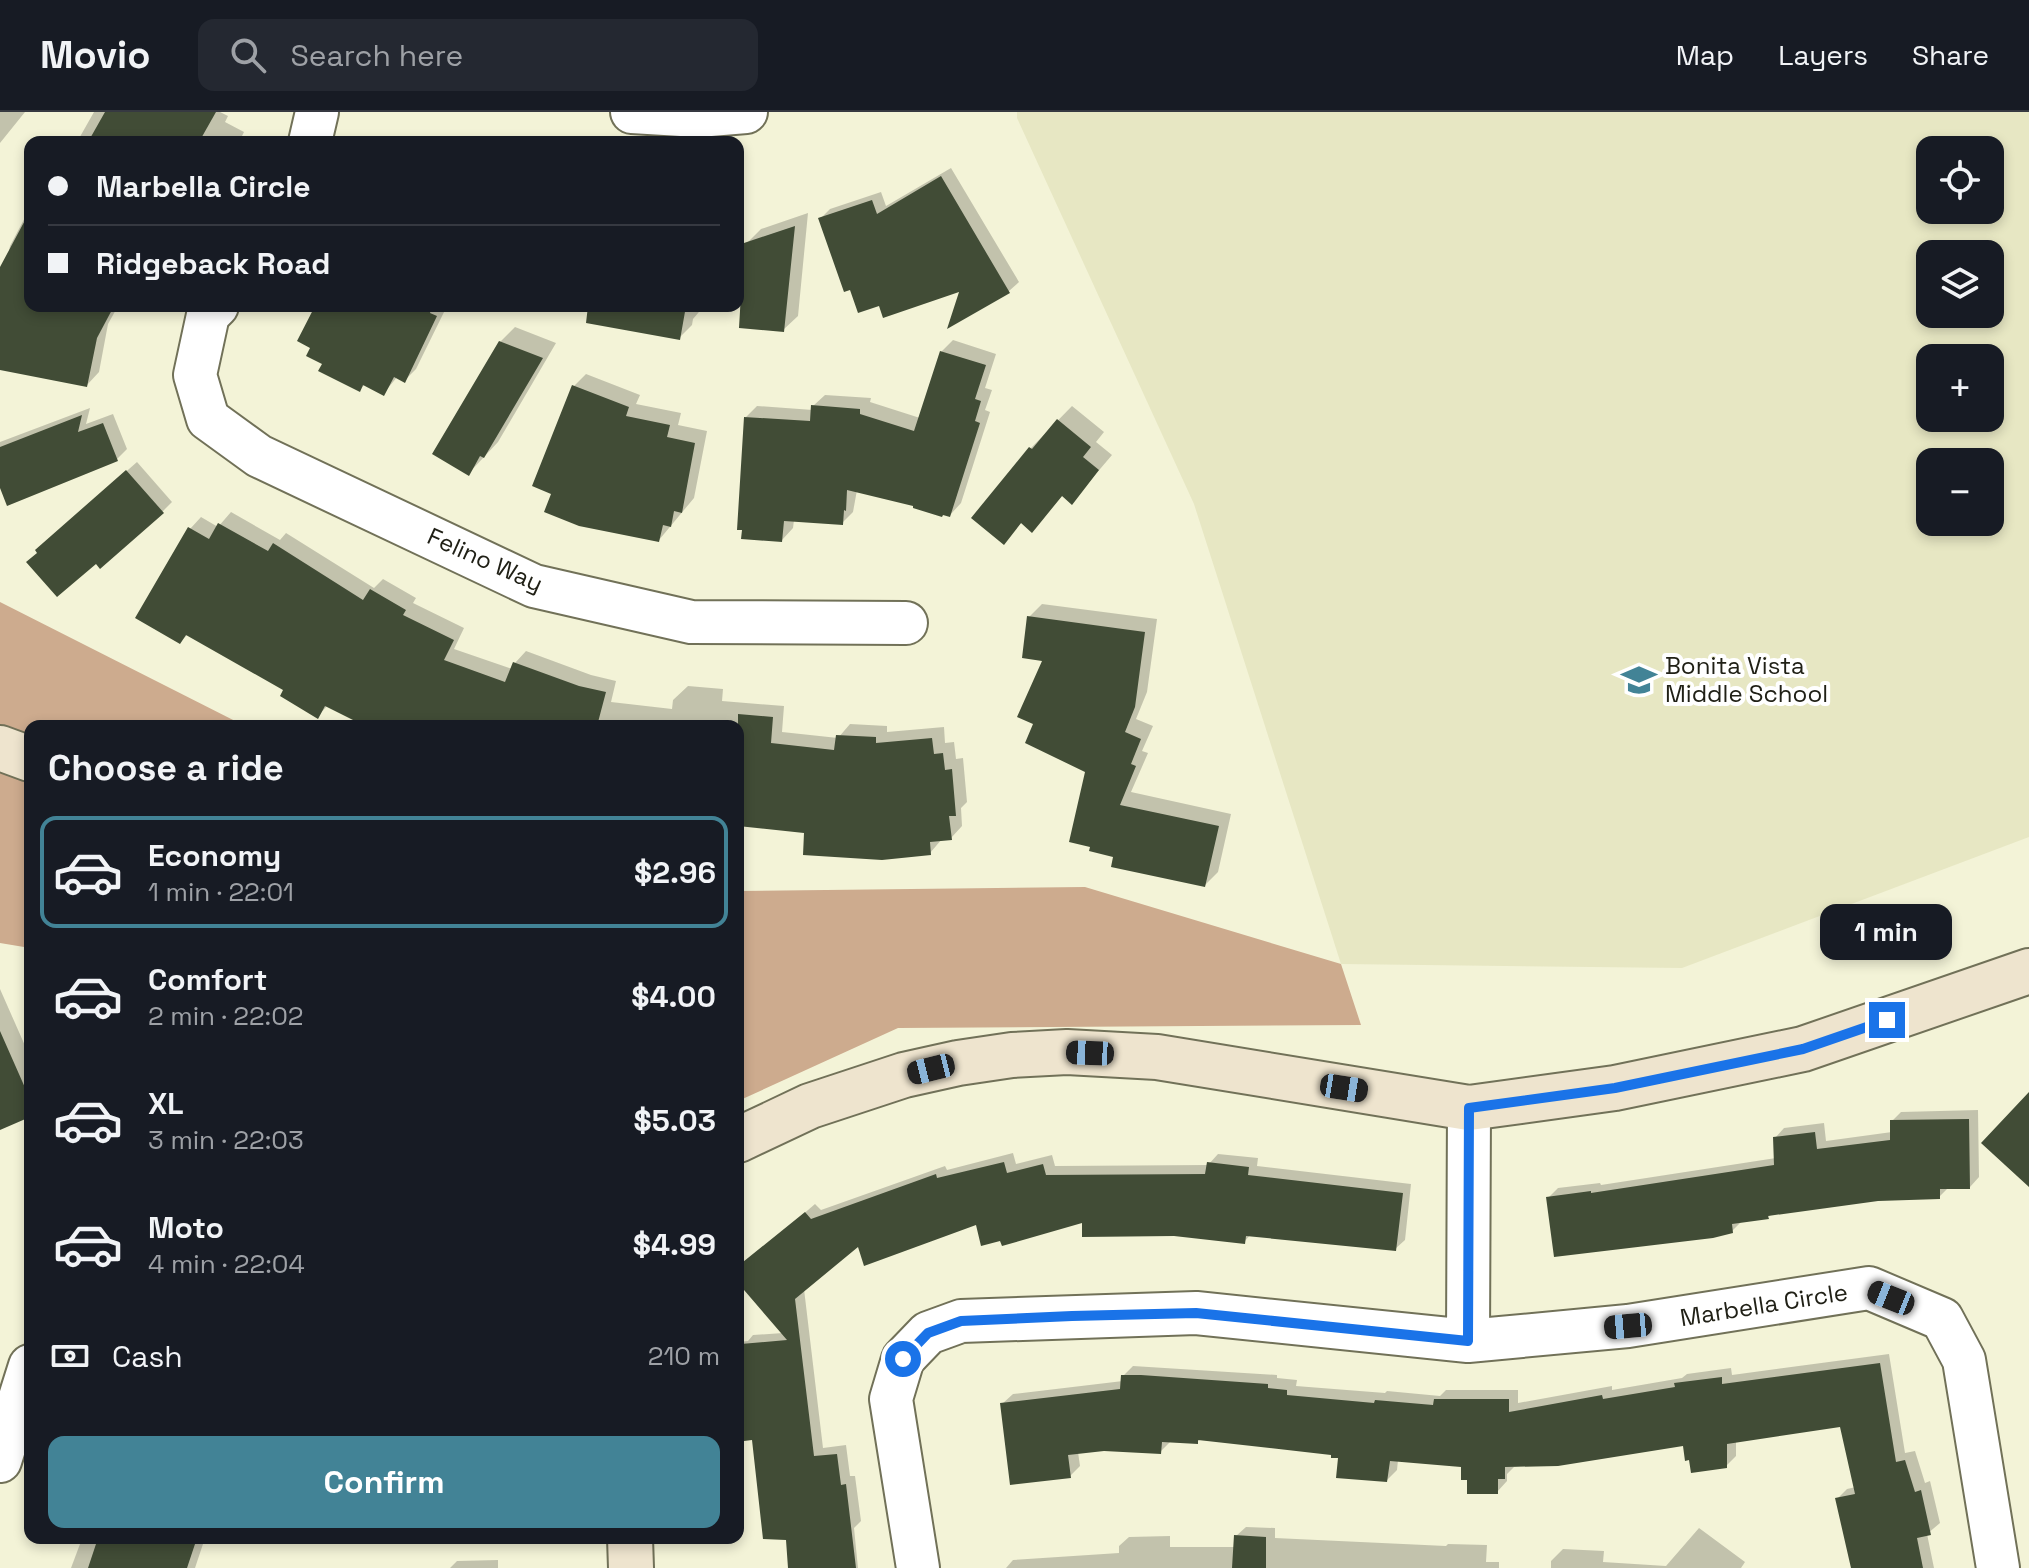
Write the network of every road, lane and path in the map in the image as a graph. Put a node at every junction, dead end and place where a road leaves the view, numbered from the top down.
1 (317, 112) edge
2 (632, 112) edge
3 (746, 112) edge
4 (311, 136) edge
5 (211, 312) edge
6 (906, 623) dead end
7 (0, 748) edge
8 (24, 757) edge
9 (2029, 971) edge
10 (1469, 1108) junction
11 (744, 1137) edge
12 (1468, 1341) junction
13 (24, 1385) edge
14 (0, 1461) edge
15 (630, 1544) edge
16 (631, 1568) edge
17 (918, 1568) edge
18 (1998, 1568) edge

1 - 4 street
2 - 3 street
5 - 6 street, Felino Way
7 - 8 street
9 - 10 street
10 - 11 street
10 - 12 street
12 - 17 street, Marbella Circle
12 - 18 street, Marbella Circle
13 - 14 street
15 - 16 street

